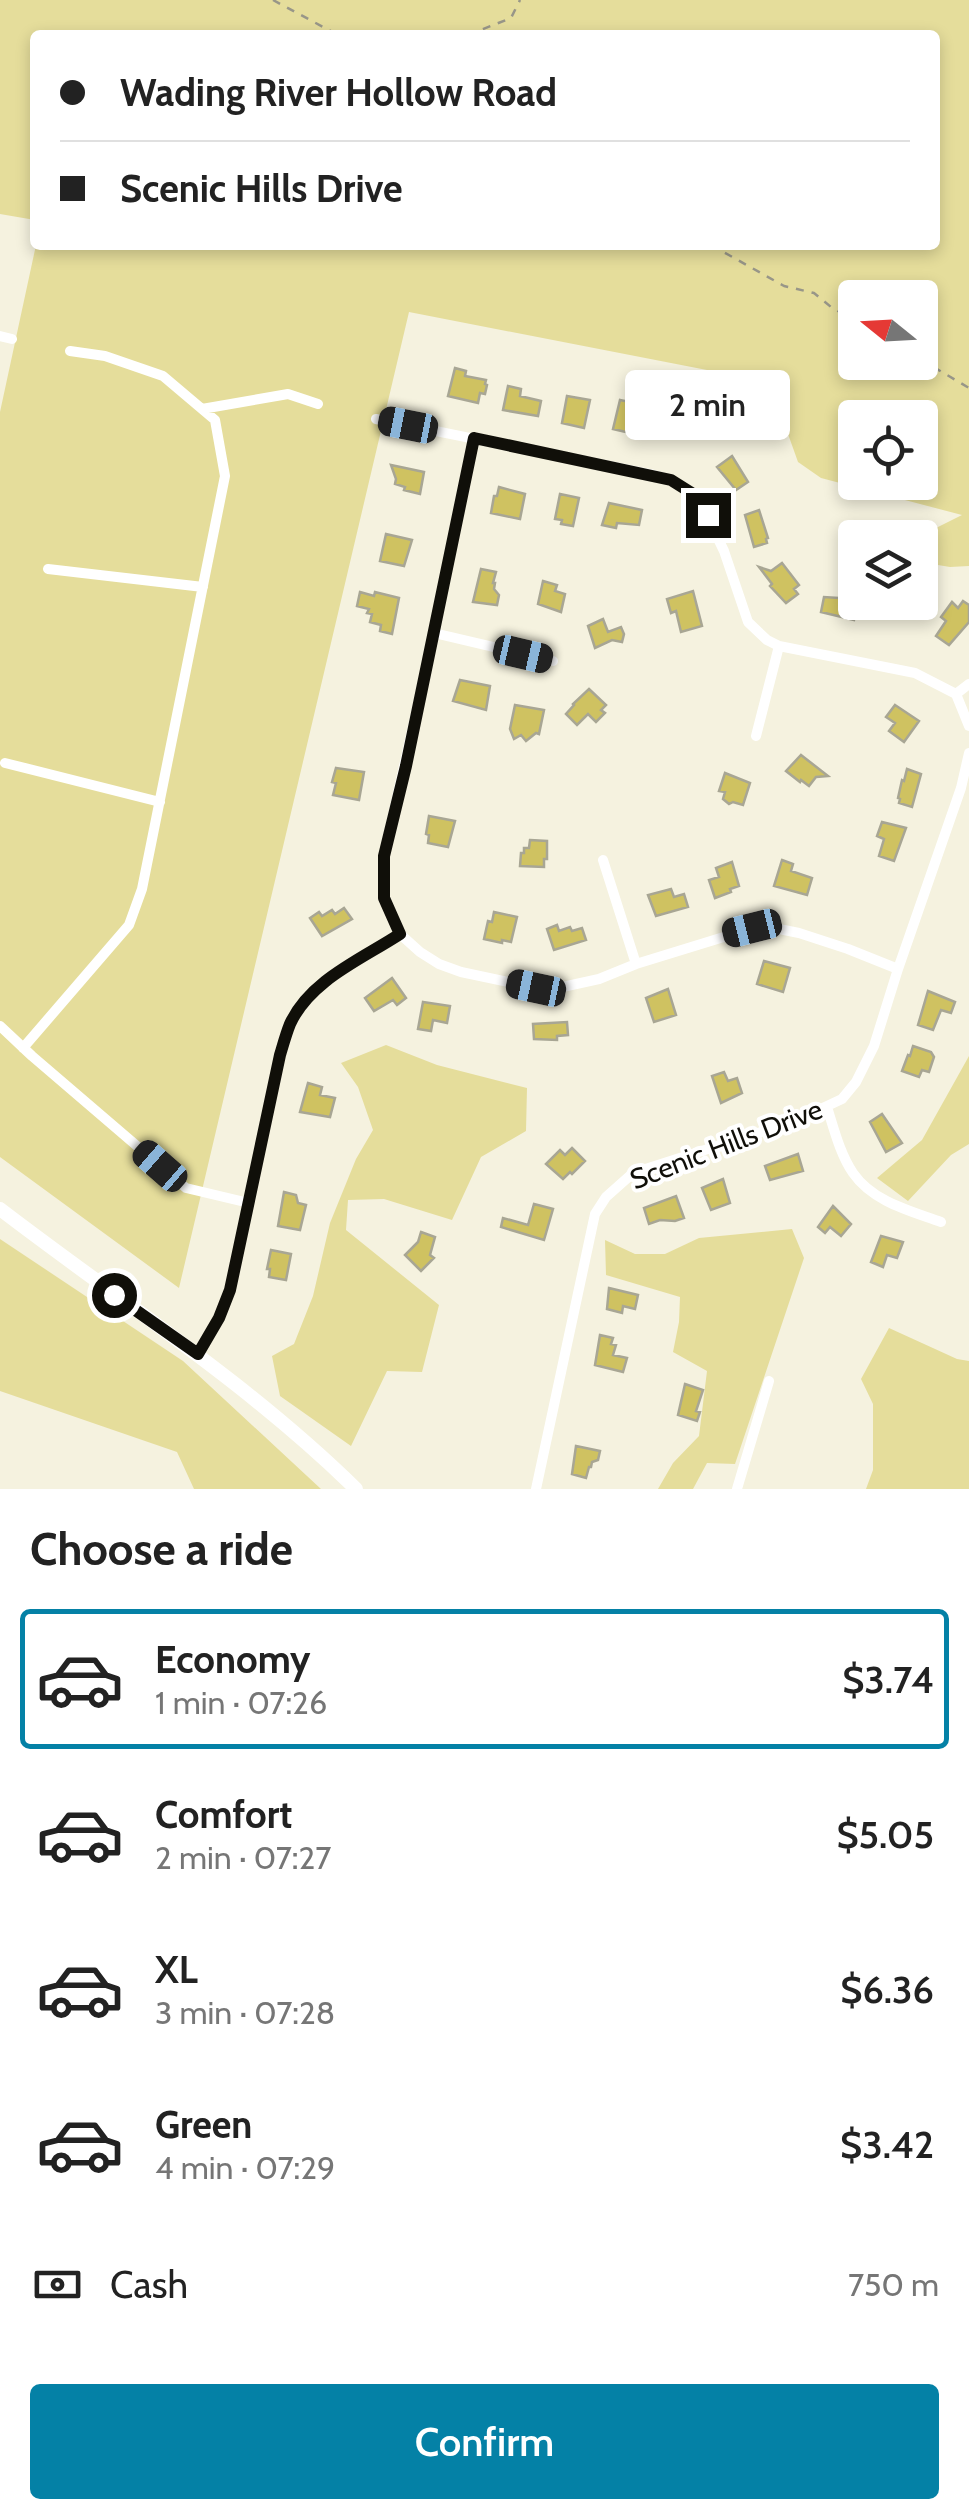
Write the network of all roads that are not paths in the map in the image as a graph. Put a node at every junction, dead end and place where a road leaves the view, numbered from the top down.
1 (70, 351) dead end
2 (318, 404) dead end
3 (202, 409) junction
4 (376, 418) dead end
5 (474, 438) junction
6 (48, 569) dead end
7 (203, 587) junction
8 (434, 633) junction
9 (779, 646) junction
10 (553, 661) dead end
11 (969, 684) edge
12 (956, 694) junction
13 (969, 726) edge
14 (756, 736) dead end
15 (969, 753) edge
16 (4, 763) dead end
17 (160, 802) junction
18 (603, 860) dead end
19 (400, 934) junction
20 (636, 964) junction
21 (898, 969) junction
22 (0, 1026) edge
23 (23, 1048) junction
24 (827, 1107) junction
25 (249, 1204) junction
26 (0, 1209) edge
27 (942, 1222) dead end
28 (198, 1354) junction
29 (770, 1382) dead end
30 (356, 1489) edge
31 (536, 1489) edge
32 (737, 1489) edge

1 - 3 street
2 - 3 street
3 - 7 street
4 - 5 street
5 - 8 street
5 - 9 street
6 - 7 street
7 - 17 street
8 - 10 street
8 - 19 street
9 - 12 street
9 - 14 street
11 - 12 street
12 - 13 street
15 - 21 street, Scenic Hills Drive
16 - 17 street
17 - 23 street
18 - 20 street
19 - 20 street
19 - 25 street
20 - 21 street
21 - 24 street, Scenic Hills Drive
22 - 23 street
23 - 25 street
24 - 27 street
24 - 31 street, Scenic Hills Drive
25 - 28 street
26 - 28 street
28 - 30 street
29 - 32 street

